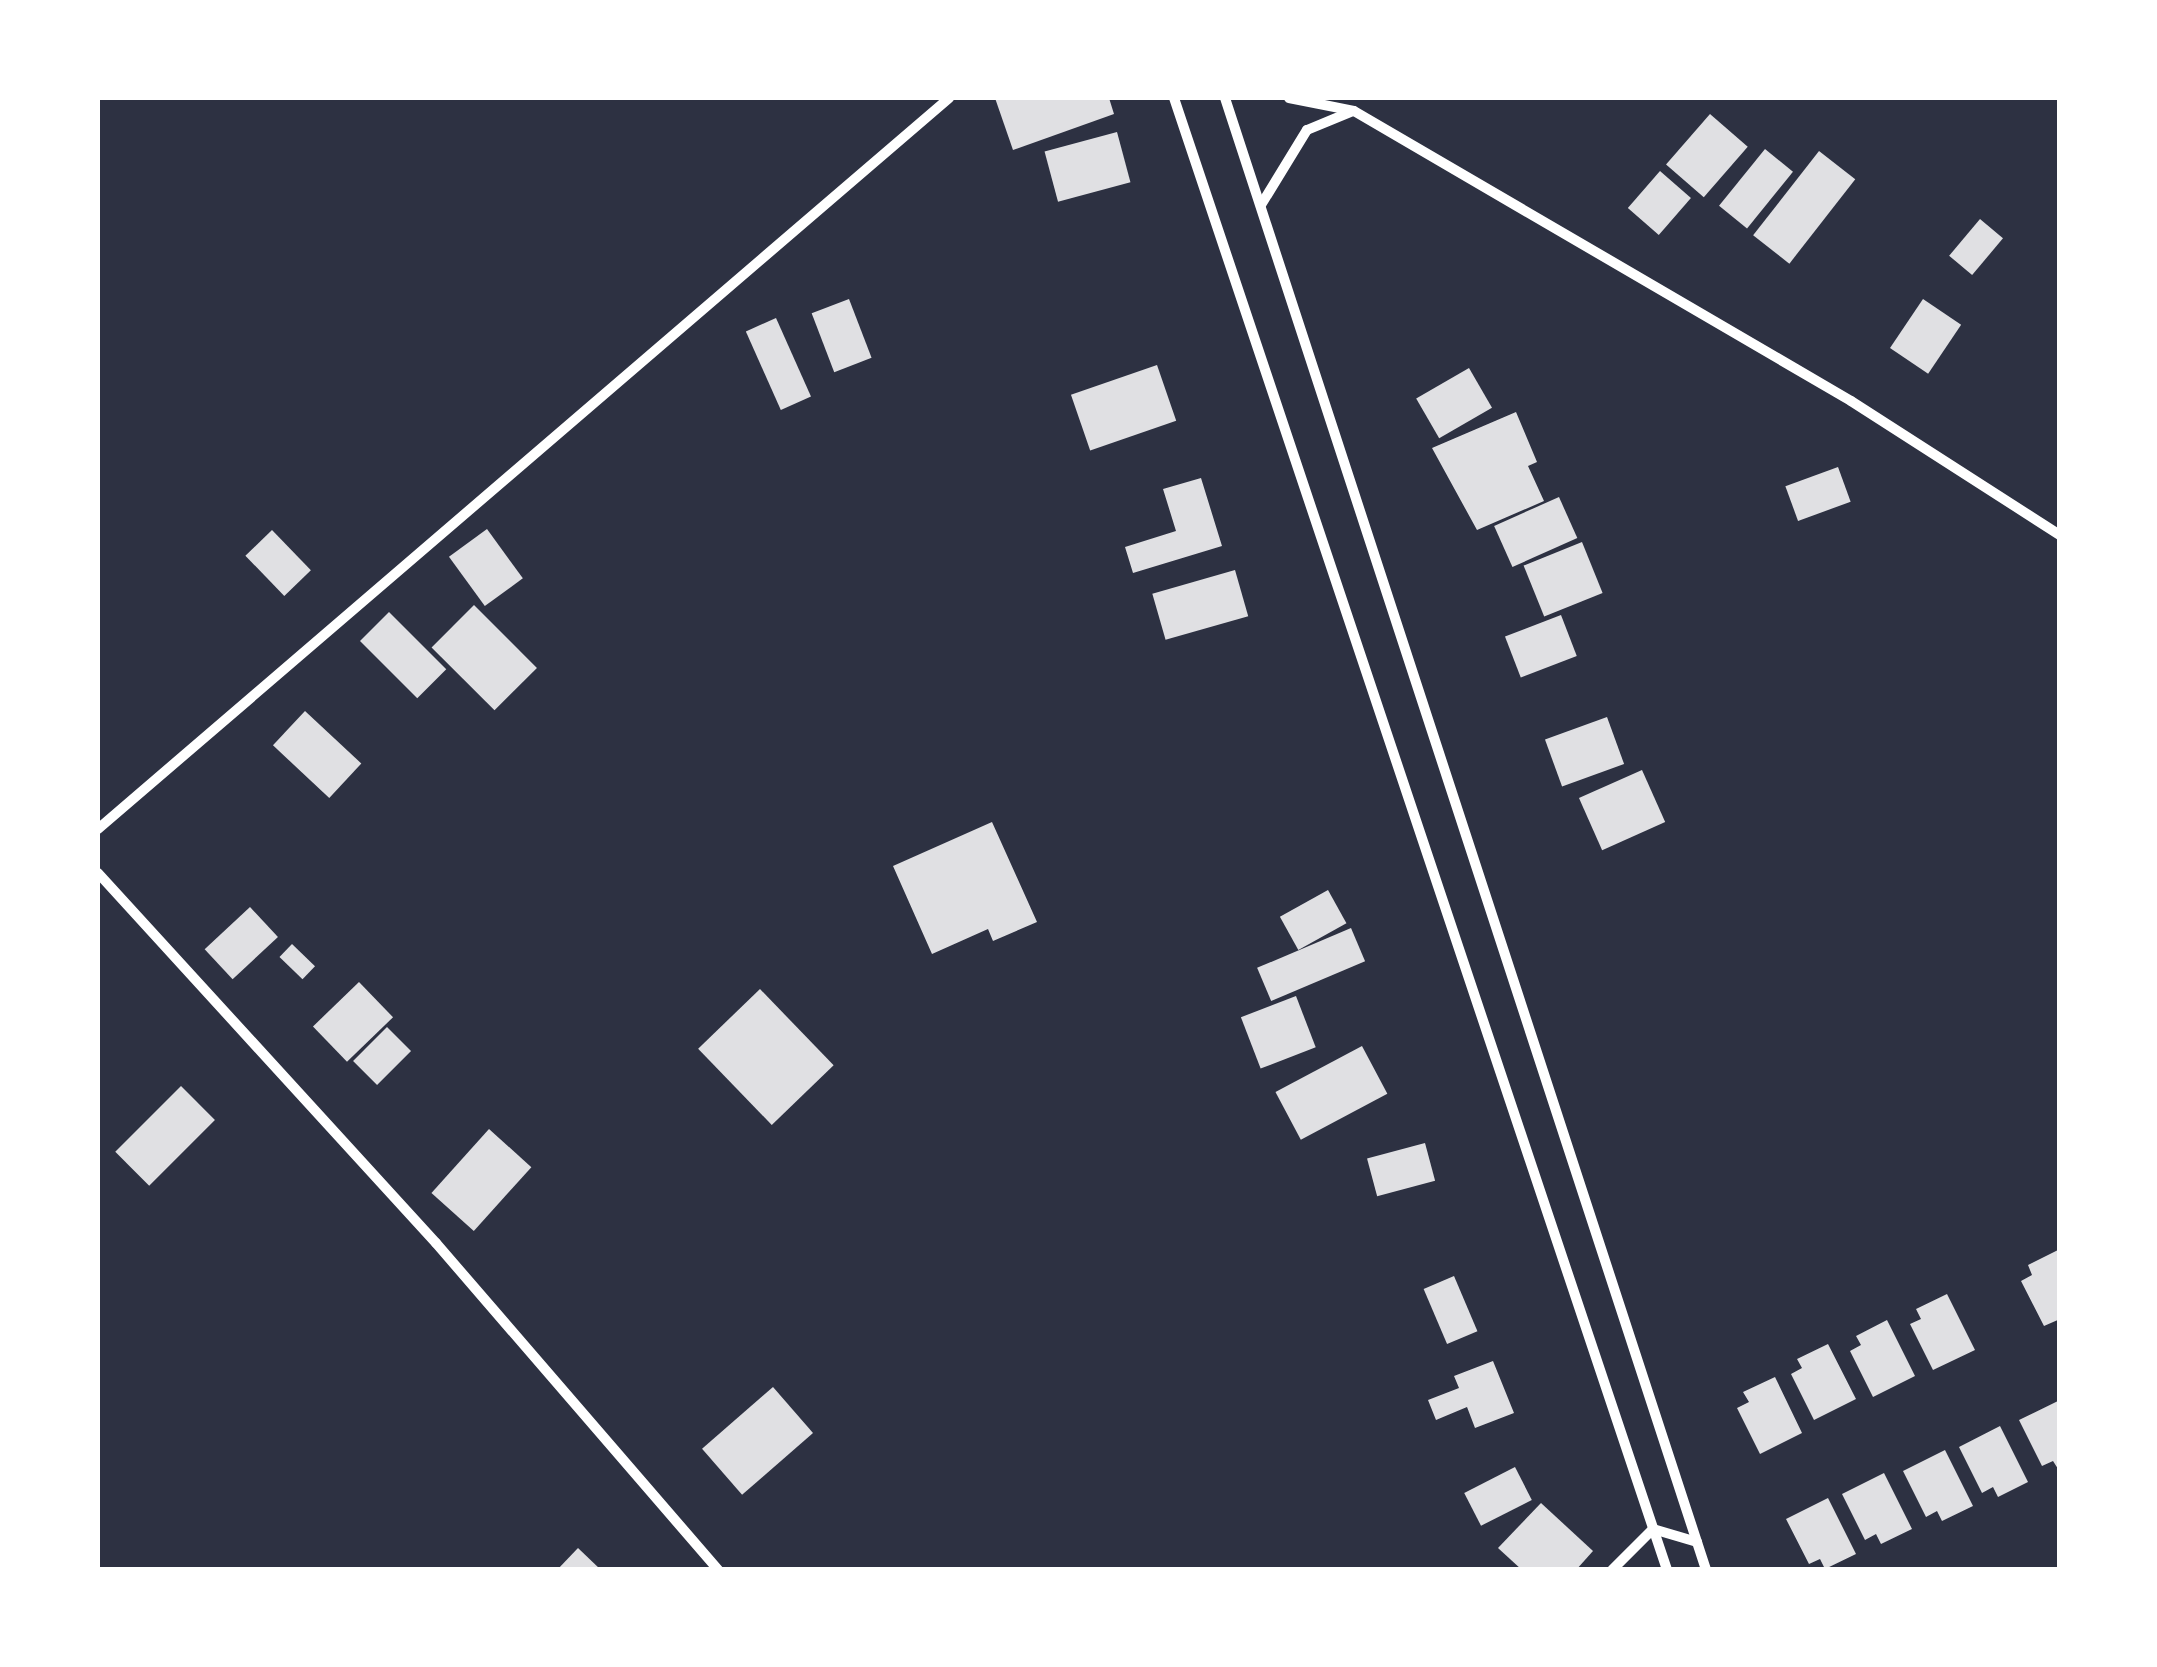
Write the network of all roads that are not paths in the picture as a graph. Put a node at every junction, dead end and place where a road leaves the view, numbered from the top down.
1 (949, 98) edge
2 (1174, 98) edge
3 (1225, 98) edge
4 (1289, 98) edge
5 (1354, 111) junction
6 (1260, 205) junction
7 (2060, 535) edge
8 (98, 829) edge
9 (98, 873) edge
10 (1653, 1528) junction
11 (1697, 1542) junction
12 (718, 1570) edge
13 (1612, 1570) edge
14 (1667, 1570) edge
15 (1706, 1570) edge

1 - 8 street
2 - 10 street
3 - 6 street
4 - 5 street
5 - 6 street
5 - 7 street
6 - 11 street
9 - 12 street
10 - 11 street
10 - 13 street
10 - 14 street
11 - 15 street

